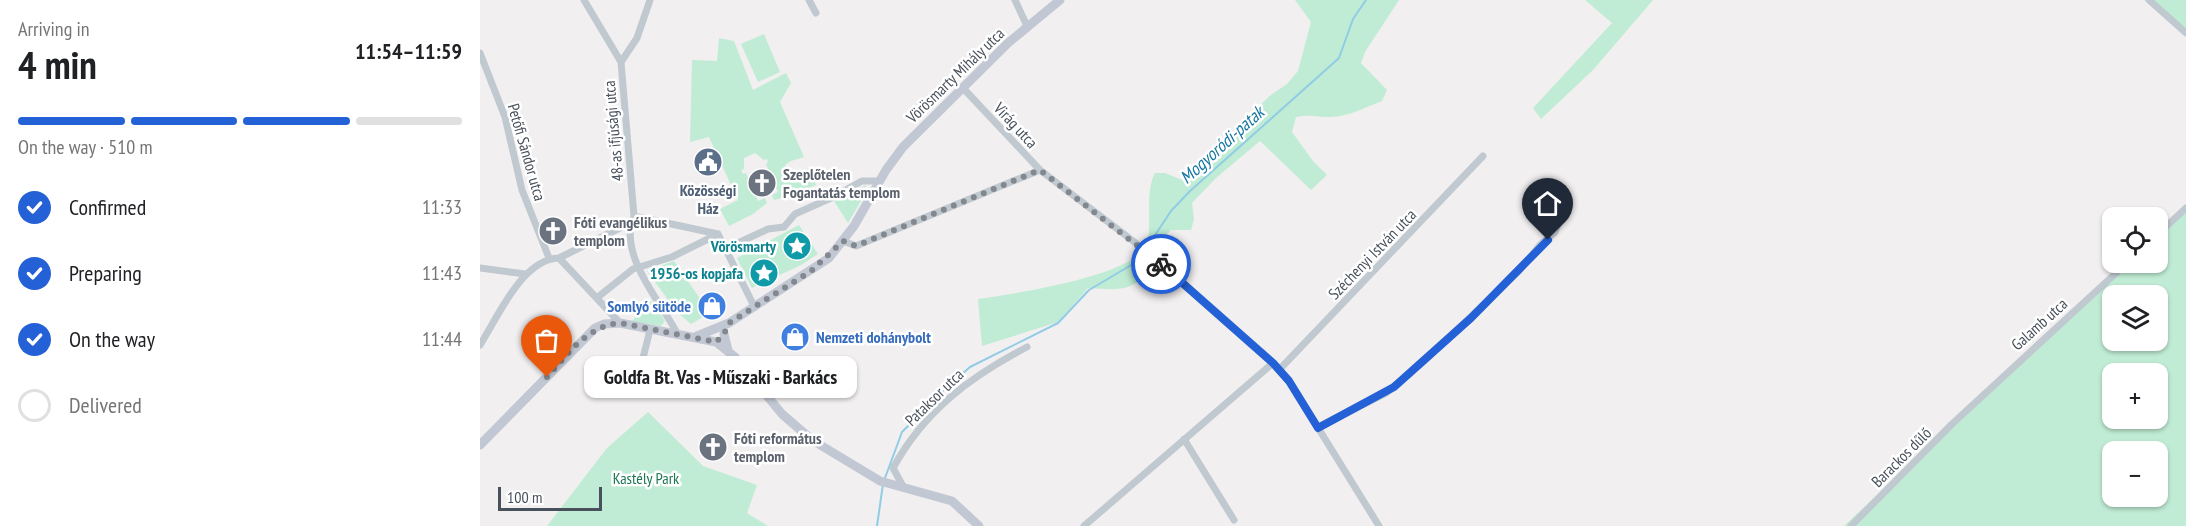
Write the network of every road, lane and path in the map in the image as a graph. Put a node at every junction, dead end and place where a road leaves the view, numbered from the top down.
1 (584, 0) edge
2 (650, 0) edge
3 (809, 0) edge
4 (1015, 0) edge
5 (1060, 0) edge
6 (2149, 0) edge
7 (816, 13) dead end
8 (1027, 26) junction
9 (2186, 33) edge
10 (480, 53) edge
11 (621, 62) junction
12 (963, 88) junction
13 (1484, 156) dead end
14 (1040, 170) junction
15 (879, 181) junction
16 (1566, 205) dead end
17 (2186, 208) edge
18 (634, 216) junction
19 (2168, 225) edge
20 (630, 226) junction
21 (718, 234) junction
22 (843, 241) junction
23 (725, 249) junction
24 (549, 258) junction
25 (559, 258) junction
26 (480, 268) edge
27 (637, 268) junction
28 (2116, 273) edge
29 (525, 274) junction
30 (598, 297) junction
31 (754, 306) junction
32 (620, 323) junction
33 (726, 328) junction
34 (650, 330) junction
35 (678, 335) junction
36 (695, 336) junction
37 (716, 342) junction
38 (480, 345) edge
39 (1027, 347) dead end
40 (728, 350) junction
41 (1273, 363) junction
42 (1279, 370) junction
43 (636, 386) dead end
44 (1971, 408) joint
45 (1318, 428) junction
46 (1184, 439) junction
47 (480, 446) edge
48 (904, 488) junction
49 (1234, 519) dead end
50 (979, 526) edge
51 (1084, 526) edge
52 (1379, 526) edge
53 (1851, 526) edge

1 - 11 street, 48-as ifjúsági utca
2 - 11 street
3 - 7 street
4 - 8 street
5 - 8 main road, Vörösmarty Mihály utca
6 - 9 street
8 - 12 main road, Vörösmarty Mihály utca
10 - 24 street, Petőfi Sándor utca
11 - 18 street, 48-as ifjúsági utca
12 - 14 street, Virág utca
12 - 15 main road, Vörösmarty Mihály utca
13 - 42 street, Széchenyi István utca
14 - 22 street
14 - 41 street, Virág utca
15 - 22 main road, Vörösmarty Mihály utca
15 - 23 street
16 - 45 street
17 - 19 street
18 - 20 street, 48-as ifjúsági utca
18 - 21 street
20 - 25 street
20 - 27 street
21 - 23 street
21 - 27 street
22 - 31 main road, Vörösmarty Mihály utca
23 - 31 street
24 - 25 street
24 - 29 street
25 - 30 street
26 - 29 street
27 - 30 street
27 - 35 street
28 - 44 street, Galamb utca
29 - 38 street
30 - 32 street
31 - 33 main road, Vörösmarty Mihály utca
32 - 34 main road
32 - 47 main road
33 - 36 main road
33 - 37 main road
33 - 40 main road
34 - 35 main road
34 - 43 street
35 - 36 main road
36 - 37 main road
37 - 40 main road
39 - 48 street, Pataksor utca
40 - 48 main road
41 - 42 street, Virág utca
41 - 46 street
42 - 45 street, Virág utca
44 - 53 street, Barackos dűlő
45 - 52 street, Virág utca
46 - 49 street
46 - 51 street
48 - 50 main road

